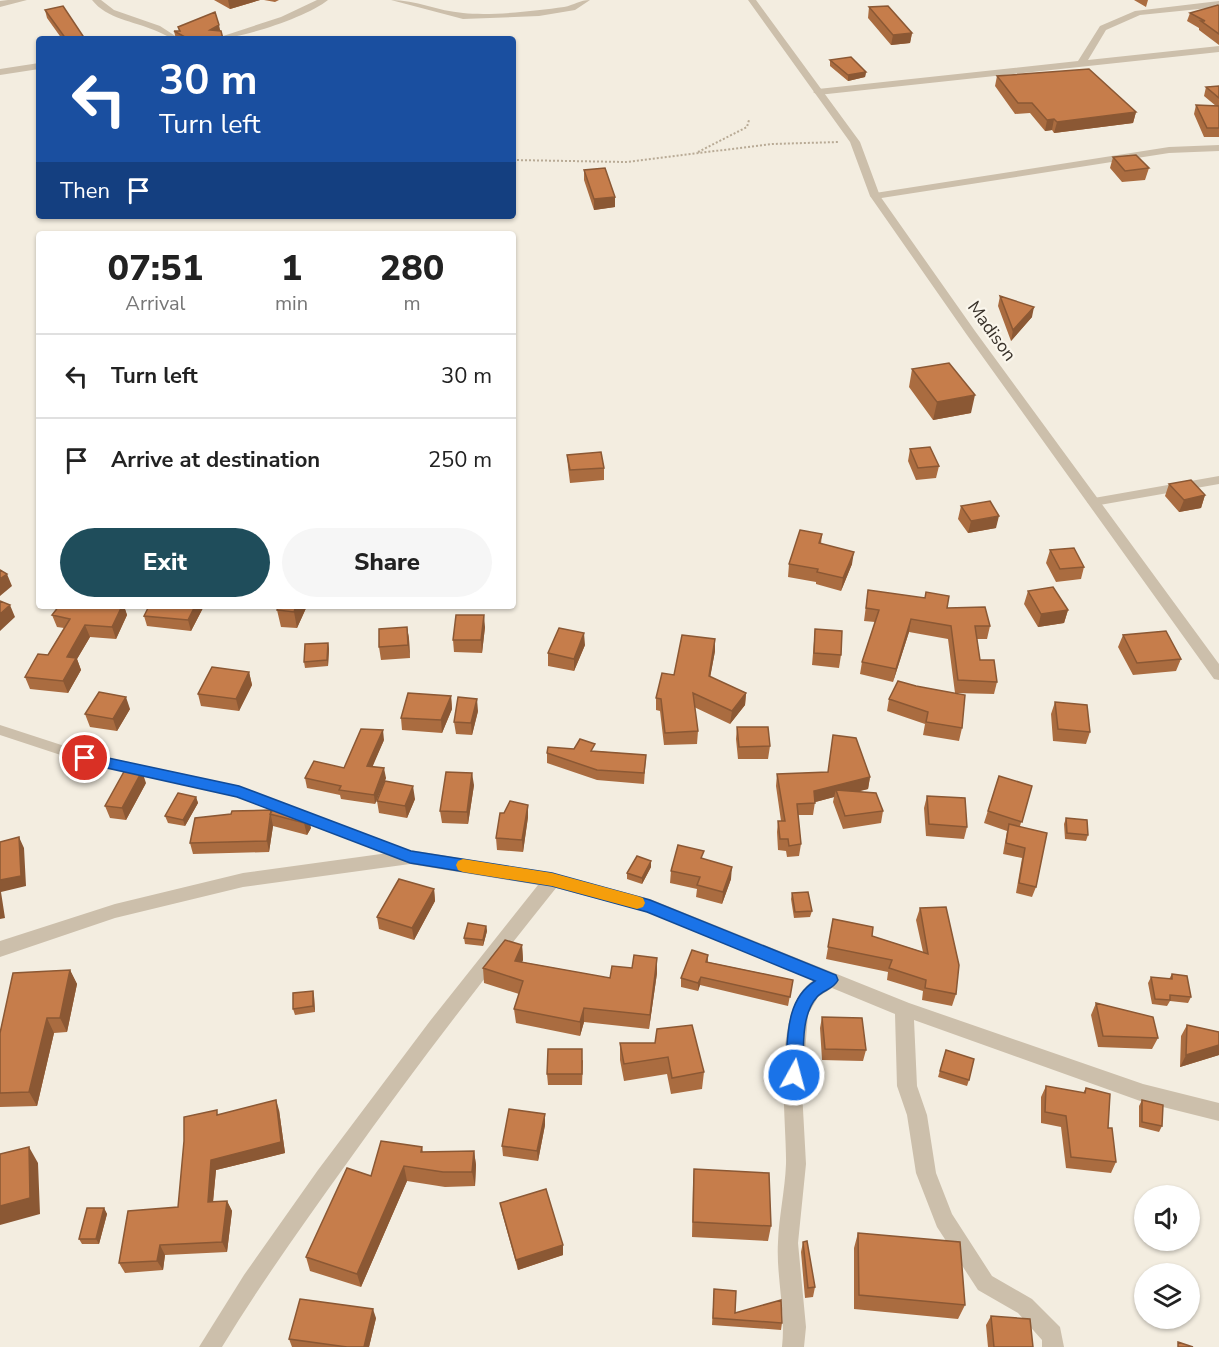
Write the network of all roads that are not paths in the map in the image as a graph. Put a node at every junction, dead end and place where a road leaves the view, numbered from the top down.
1 (23, 0) edge
2 (96, 0) edge
3 (324, 0) edge
4 (395, 0) edge
5 (586, 0) edge
6 (752, 0) edge
7 (0, 4) edge
8 (1219, 4) edge
9 (173, 36) edge
10 (232, 36) edge
11 (1219, 49) edge
12 (1081, 64) junction
13 (36, 66) edge
14 (0, 72) edge
15 (818, 92) junction
16 (1219, 148) edge
17 (875, 196) junction
18 (1219, 480) edge
19 (1094, 502) junction
20 (1219, 675) edge
21 (0, 730) edge
22 (410, 857) junction
23 (552, 880) junction
24 (0, 949) edge
25 (830, 980) junction
26 (904, 1009) junction
27 (1219, 1112) edge
28 (210, 1347) edge
29 (793, 1347) edge
30 (1053, 1347) edge

1 - 7 street
2 - 9 street
3 - 10 street
4 - 5 street
6 - 15 street, Madison
8 - 12 street
11 - 12 street
12 - 15 street
13 - 14 street
15 - 17 street, Madison
16 - 17 street
17 - 19 street, Madison
18 - 19 street
19 - 20 street, Madison
21 - 22 lane
22 - 23 street
22 - 24 street
23 - 25 street
23 - 28 street
25 - 26 street
25 - 29 street
26 - 27 street
26 - 30 street

